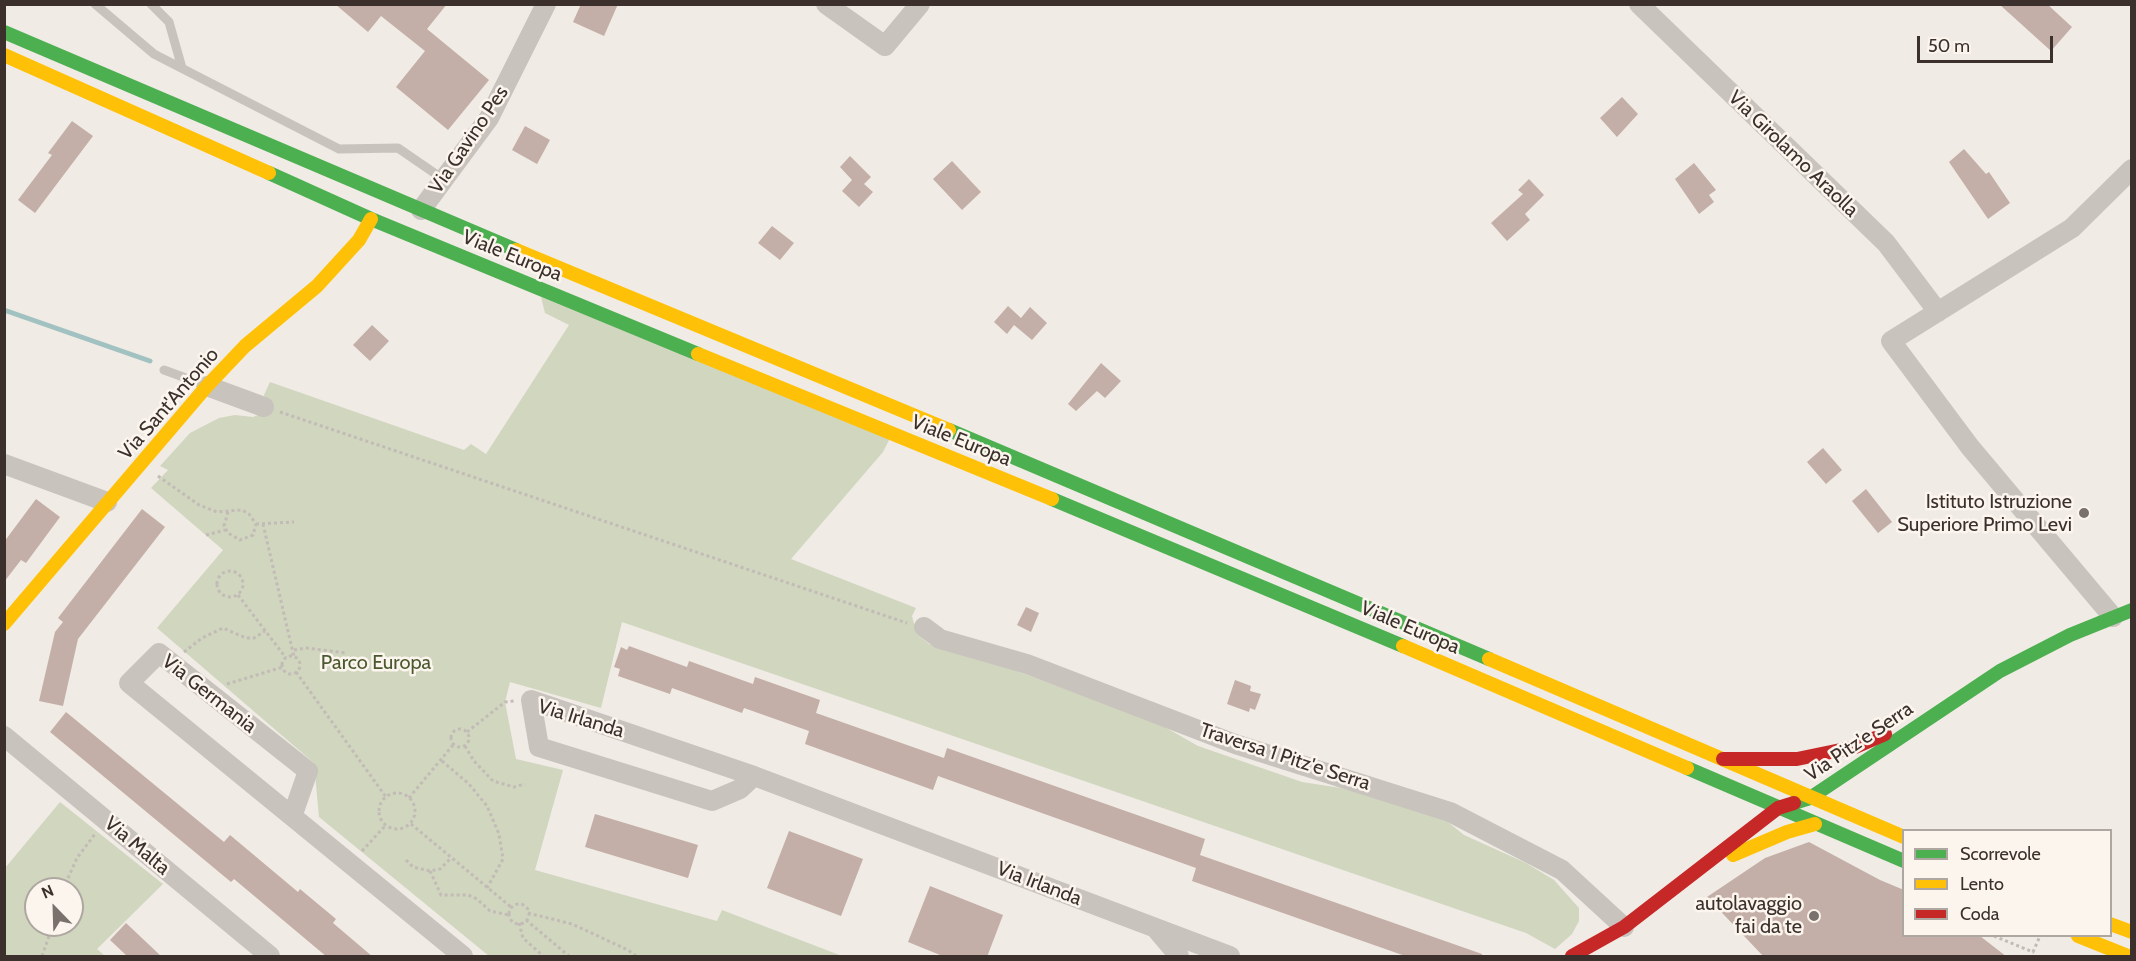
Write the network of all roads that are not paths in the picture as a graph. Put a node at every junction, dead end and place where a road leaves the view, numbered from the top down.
1 (95, 4) edge
2 (151, 4) edge
3 (546, 4) edge
4 (826, 4) edge
5 (920, 4) edge
6 (1639, 4) edge
7 (4, 32) edge
8 (4, 55) edge
9 (182, 68) junction
10 (2132, 169) edge
11 (443, 179) junction
12 (421, 210) junction
13 (371, 219) junction
14 (1938, 312) junction
15 (164, 370) dead end
16 (207, 386) junction
17 (264, 407) road end
18 (4, 464) edge
19 (107, 502) junction
20 (2122, 614) edge
21 (4, 624) edge
22 (924, 627) road end
23 (1950, 703) junction
24 (4, 736) edge
25 (1718, 759) junction
26 (754, 776) junction
27 (1810, 798) junction
28 (1778, 808) junction
29 (292, 814) junction
30 (1815, 824) junction
31 (1902, 836) edge
32 (1902, 860) edge
33 (1699, 870) junction
34 (2112, 925) edge
35 (1624, 927) junction
36 (1155, 928) junction
37 (2132, 932) edge
38 (2080, 937) edge
39 (1204, 950) edge
40 (270, 957) edge
41 (463, 957) edge
42 (1179, 957) edge
43 (1230, 957) edge
44 (1572, 957) edge
45 (2128, 957) edge

1 - 9 lane
2 - 9 lane
3 - 11 street, Via Gavino Pes
4 - 5 street
6 - 14 street, Via Girolamo Araolla
7 - 12 main road, Viale Europa
8 - 13 main road, Viale Europa
9 - 11 lane
10 - 14 street
11 - 12 street, Via Gavino Pes
12 - 25 main road, Viale Europa
13 - 16 main road, Via Sant'Antonio
13 - 28 main road, Viale Europa
14 - 20 street
15 - 16 lane
16 - 17 street
16 - 19 main road, Via Sant'Antonio
18 - 19 street
19 - 21 main road, Via Sant'Antonio
20 - 23 main road, Via Pitz'e Serra
22 - 35 street, Traversa 1 Pitz'e Serra
23 - 25 main road, Via Pitz'e Serra
23 - 27 main road, Via Pitz'e Serra
24 - 40 street, Via Malta
25 - 27 main road, Viale Europa
26 - 26 street, Via Irlanda
26 - 36 street, Via Irlanda
27 - 28 main road, Via Pitz'e Serra
27 - 31 main road, Viale Europa
28 - 30 main road, Viale Europa
28 - 33 main road, Via Pitz'e Serra
29 - 29 street, Via Germania
29 - 41 street, Via Germania
30 - 32 main road, Viale Europa
30 - 33 main road, Via Pitz'e Serra
33 - 35 main road, Via Pitz'e Serra
34 - 37 main road
35 - 44 main road, Via Pitz'e Serra
36 - 39 street, Via Irlanda
36 - 42 street, Via Irlanda
38 - 45 main road
39 - 43 street, Via Irlanda

